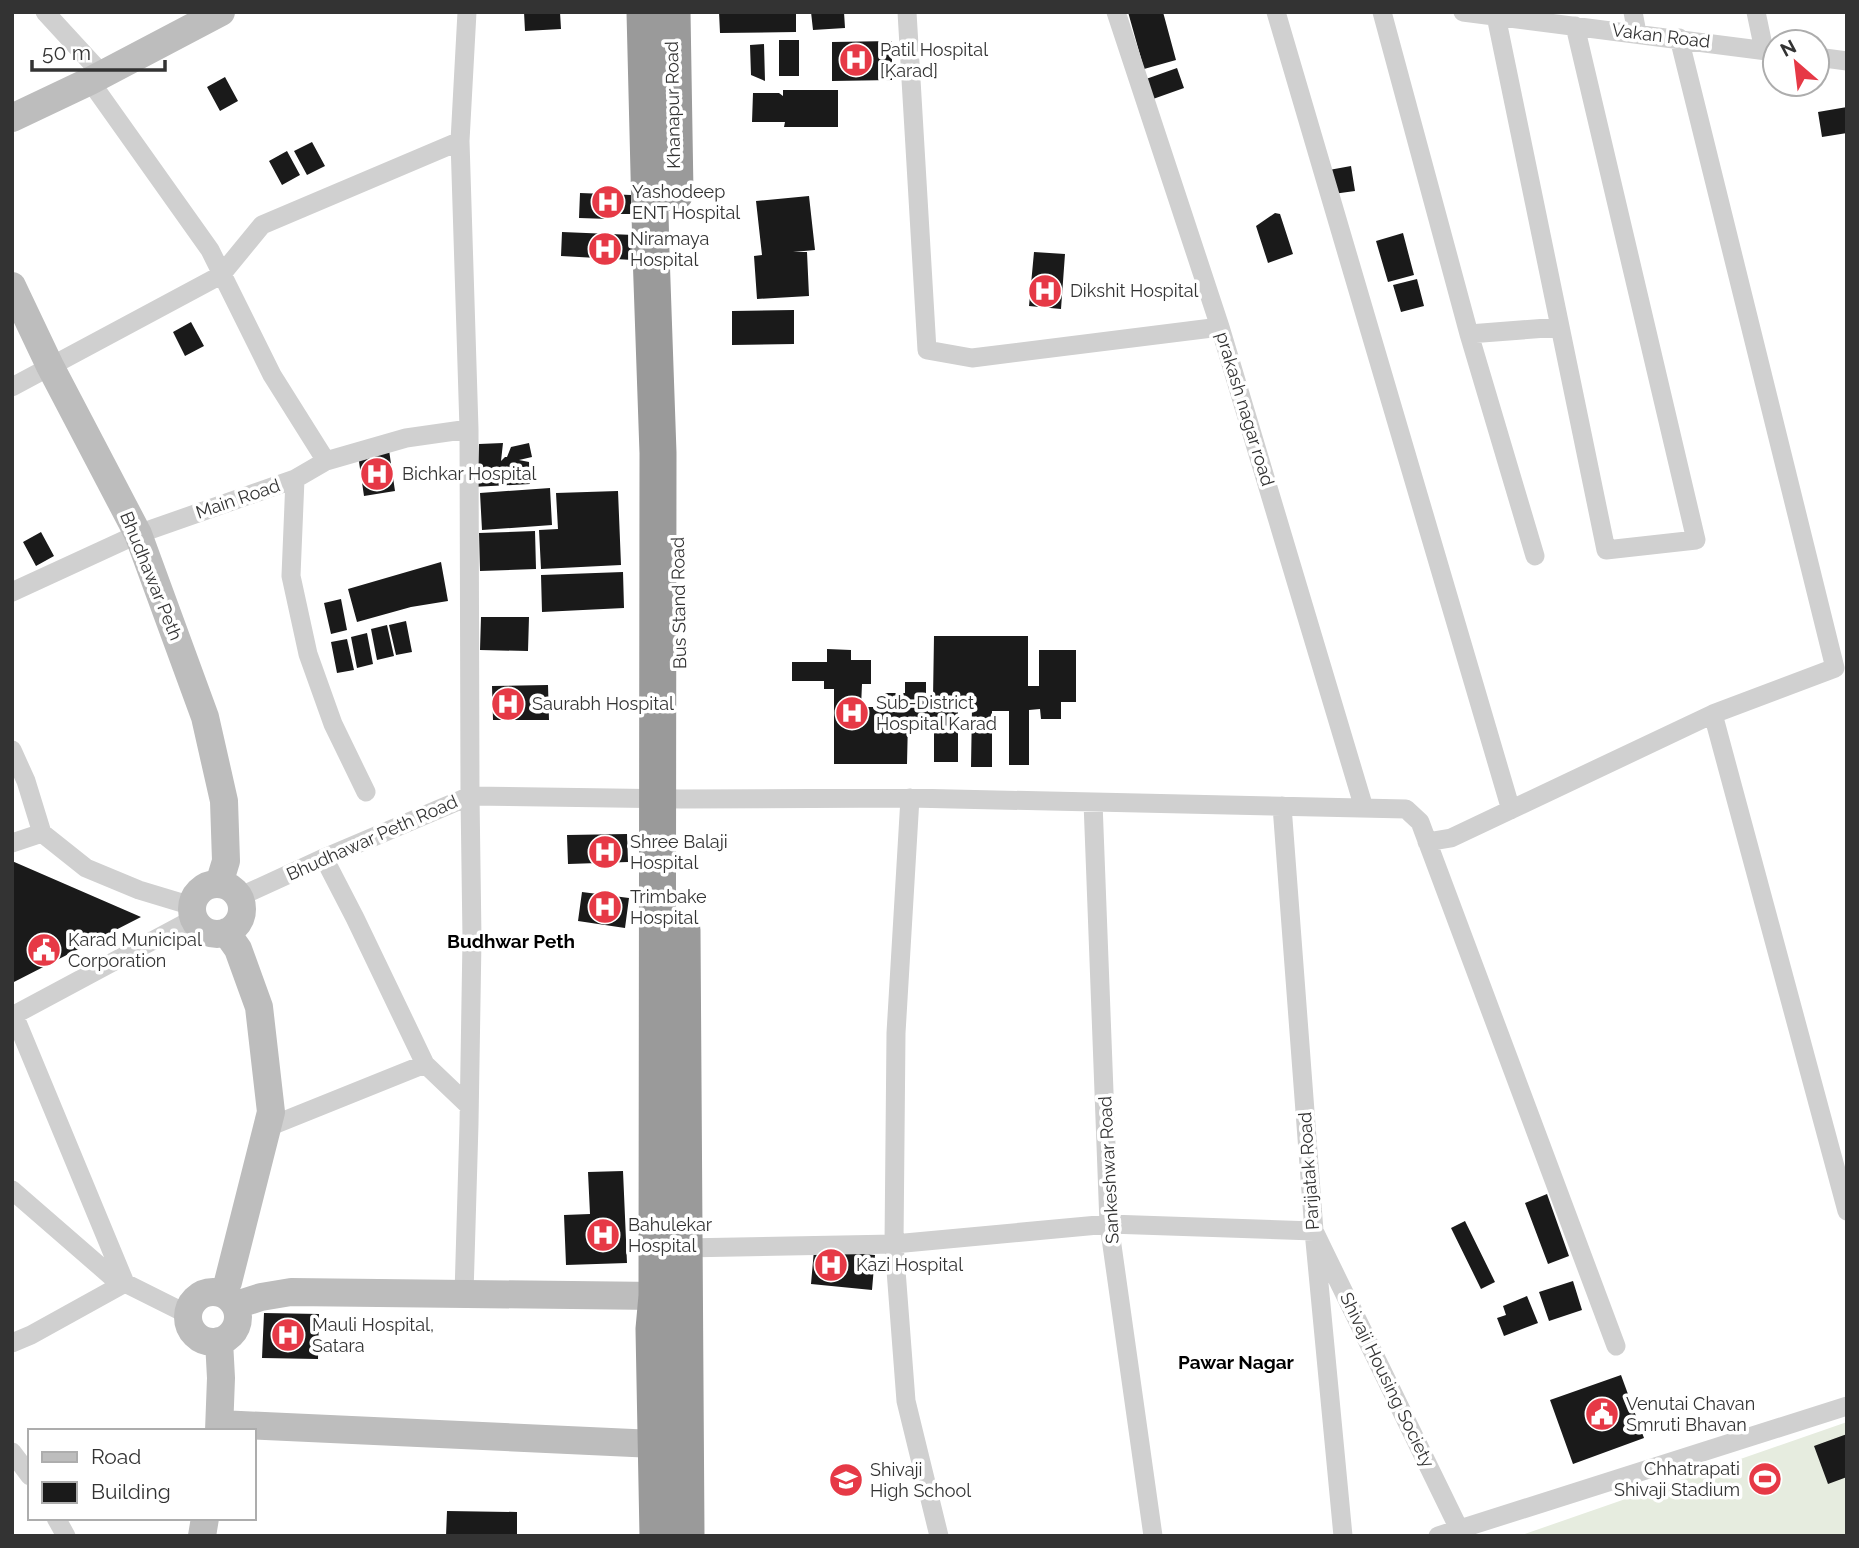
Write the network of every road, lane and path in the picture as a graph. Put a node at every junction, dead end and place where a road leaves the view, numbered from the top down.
1 (45, 12) edge
2 (221, 12) edge
3 (467, 12) edge
4 (645, 12) edge
5 (672, 12) edge
6 (907, 12) edge
7 (1116, 12) edge
8 (1276, 12) edge
9 (1382, 12) edge
10 (1633, 12) edge
11 (1471, 13) edge
12 (1496, 16) junction
13 (1575, 26) junction
14 (1637, 33) junction
15 (1679, 38) junction
16 (1761, 50) edge
17 (96, 78) junction
18 (12, 118) edge
19 (460, 141) junction
20 (676, 239) joint
21 (221, 275) junction
22 (12, 286) edge
23 (1220, 327) junction
24 (1560, 327) junction
25 (1469, 334) junction
26 (50, 366) junction
27 (12, 387) edge
28 (469, 429) junction
29 (326, 461) junction
30 (295, 479) junction
31 (138, 534) junction
32 (1535, 556) dead end
33 (12, 592) edge
34 (1841, 665) edge
35 (1713, 714) junction
36 (12, 750) edge
37 (366, 792) dead end
38 (470, 796) junction
39 (658, 798) junction
40 (910, 798) junction
41 (1093, 802) junction
42 (1282, 806) junction
43 (1364, 808) junction
44 (1511, 810) junction
45 (42, 833) junction
46 (1427, 842) junction
47 (12, 843) edge
48 (324, 858) junction
49 (229, 891) junction
50 (193, 913) junction
51 (226, 932) junction
52 (13, 1015) edge
53 (425, 1063) junction
54 (469, 1106) junction
55 (266, 1128) junction
56 (12, 1190) edge
57 (1847, 1211) edge
58 (1109, 1224) junction
59 (1314, 1231) junction
60 (894, 1244) junction
61 (684, 1248) junction
62 (125, 1283) junction
63 (464, 1294) junction
64 (657, 1296) junction
65 (230, 1299) junction
66 (187, 1314) junction
67 (219, 1341) junction
68 (12, 1343) edge
69 (1616, 1346) dead end
70 (1847, 1406) edge
71 (219, 1427) edge
72 (671, 1444) junction
73 (12, 1452) edge
74 (28, 1473) edge
75 (57, 1520) edge
76 (1460, 1529) junction
77 (66, 1536) edge
78 (658, 1536) edge
79 (686, 1536) edge
80 (939, 1536) edge
81 (1153, 1536) edge
82 (1343, 1536) edge
83 (1438, 1536) edge

1 - 17 street
2 - 17 street
3 - 19 street
4 - 39 highway
5 - 20 highway, Khanapur Road
6 - 23 street
7 - 23 street, prakash nagar road
8 - 44 street
9 - 25 street
10 - 14 street
11 - 12 street, Vakan Road
12 - 13 street, Vakan Road
12 - 24 street
13 - 14 street, Vakan Road
13 - 24 street
14 - 15 street, Vakan Road
15 - 16 street, Vakan Road
15 - 34 street
17 - 18 street
17 - 21 street
19 - 21 street
19 - 28 street
20 - 39 highway, Bus Stand Road
21 - 26 street
21 - 29 street
22 - 26 street, Bhudhawar Peth
23 - 43 street, prakash nagar road
24 - 25 street
25 - 32 street
26 - 27 street
26 - 31 street, Bhudhawar Peth
28 - 29 street, Main Road
28 - 38 street
29 - 30 street, Main Road
30 - 31 street, Main Road
30 - 37 street
31 - 33 street, Main Road
31 - 49 street, Bhudhawar Peth
34 - 35 street
35 - 44 street
35 - 57 street
36 - 45 street
38 - 39 street, Bhudhawar Peth Road
38 - 48 street, Bhudhawar Peth Road
38 - 54 street
39 - 40 street, Bhudhawar Peth Road
39 - 61 highway, Bus Stand Road
39 - 64 highway
40 - 41 street, Bhudhawar Peth Road
40 - 60 street
41 - 42 street, Bhudhawar Peth Road
41 - 58 street, Sankeshwar Road
42 - 43 street, Bhudhawar Peth Road
42 - 59 street, Parijatak Road
43 - 46 street, Bhudhawar Peth Road
44 - 46 street
45 - 47 street
45 - 50 street
46 - 69 street
48 - 49 street, Bhudhawar Peth Road
48 - 53 street
49 - 50 street
49 - 51 street
50 - 51 street
50 - 52 street
51 - 55 street
52 - 62 street
53 - 54 street
53 - 55 street
54 - 63 street
55 - 65 street
56 - 62 street
58 - 59 street
58 - 60 street
58 - 81 street, Sankeshwar Road
59 - 76 street, Shivaji Housing Society
59 - 82 street, Parijatak Road
60 - 61 street
60 - 80 street
61 - 72 highway, Bus Stand Road
62 - 66 street
62 - 68 street
63 - 64 street
63 - 65 street
64 - 72 highway
65 - 66 street
65 - 67 street
66 - 67 street
67 - 71 street
70 - 76 street
71 - 72 street
72 - 78 highway
72 - 79 highway
73 - 74 street
75 - 77 street
76 - 83 street

